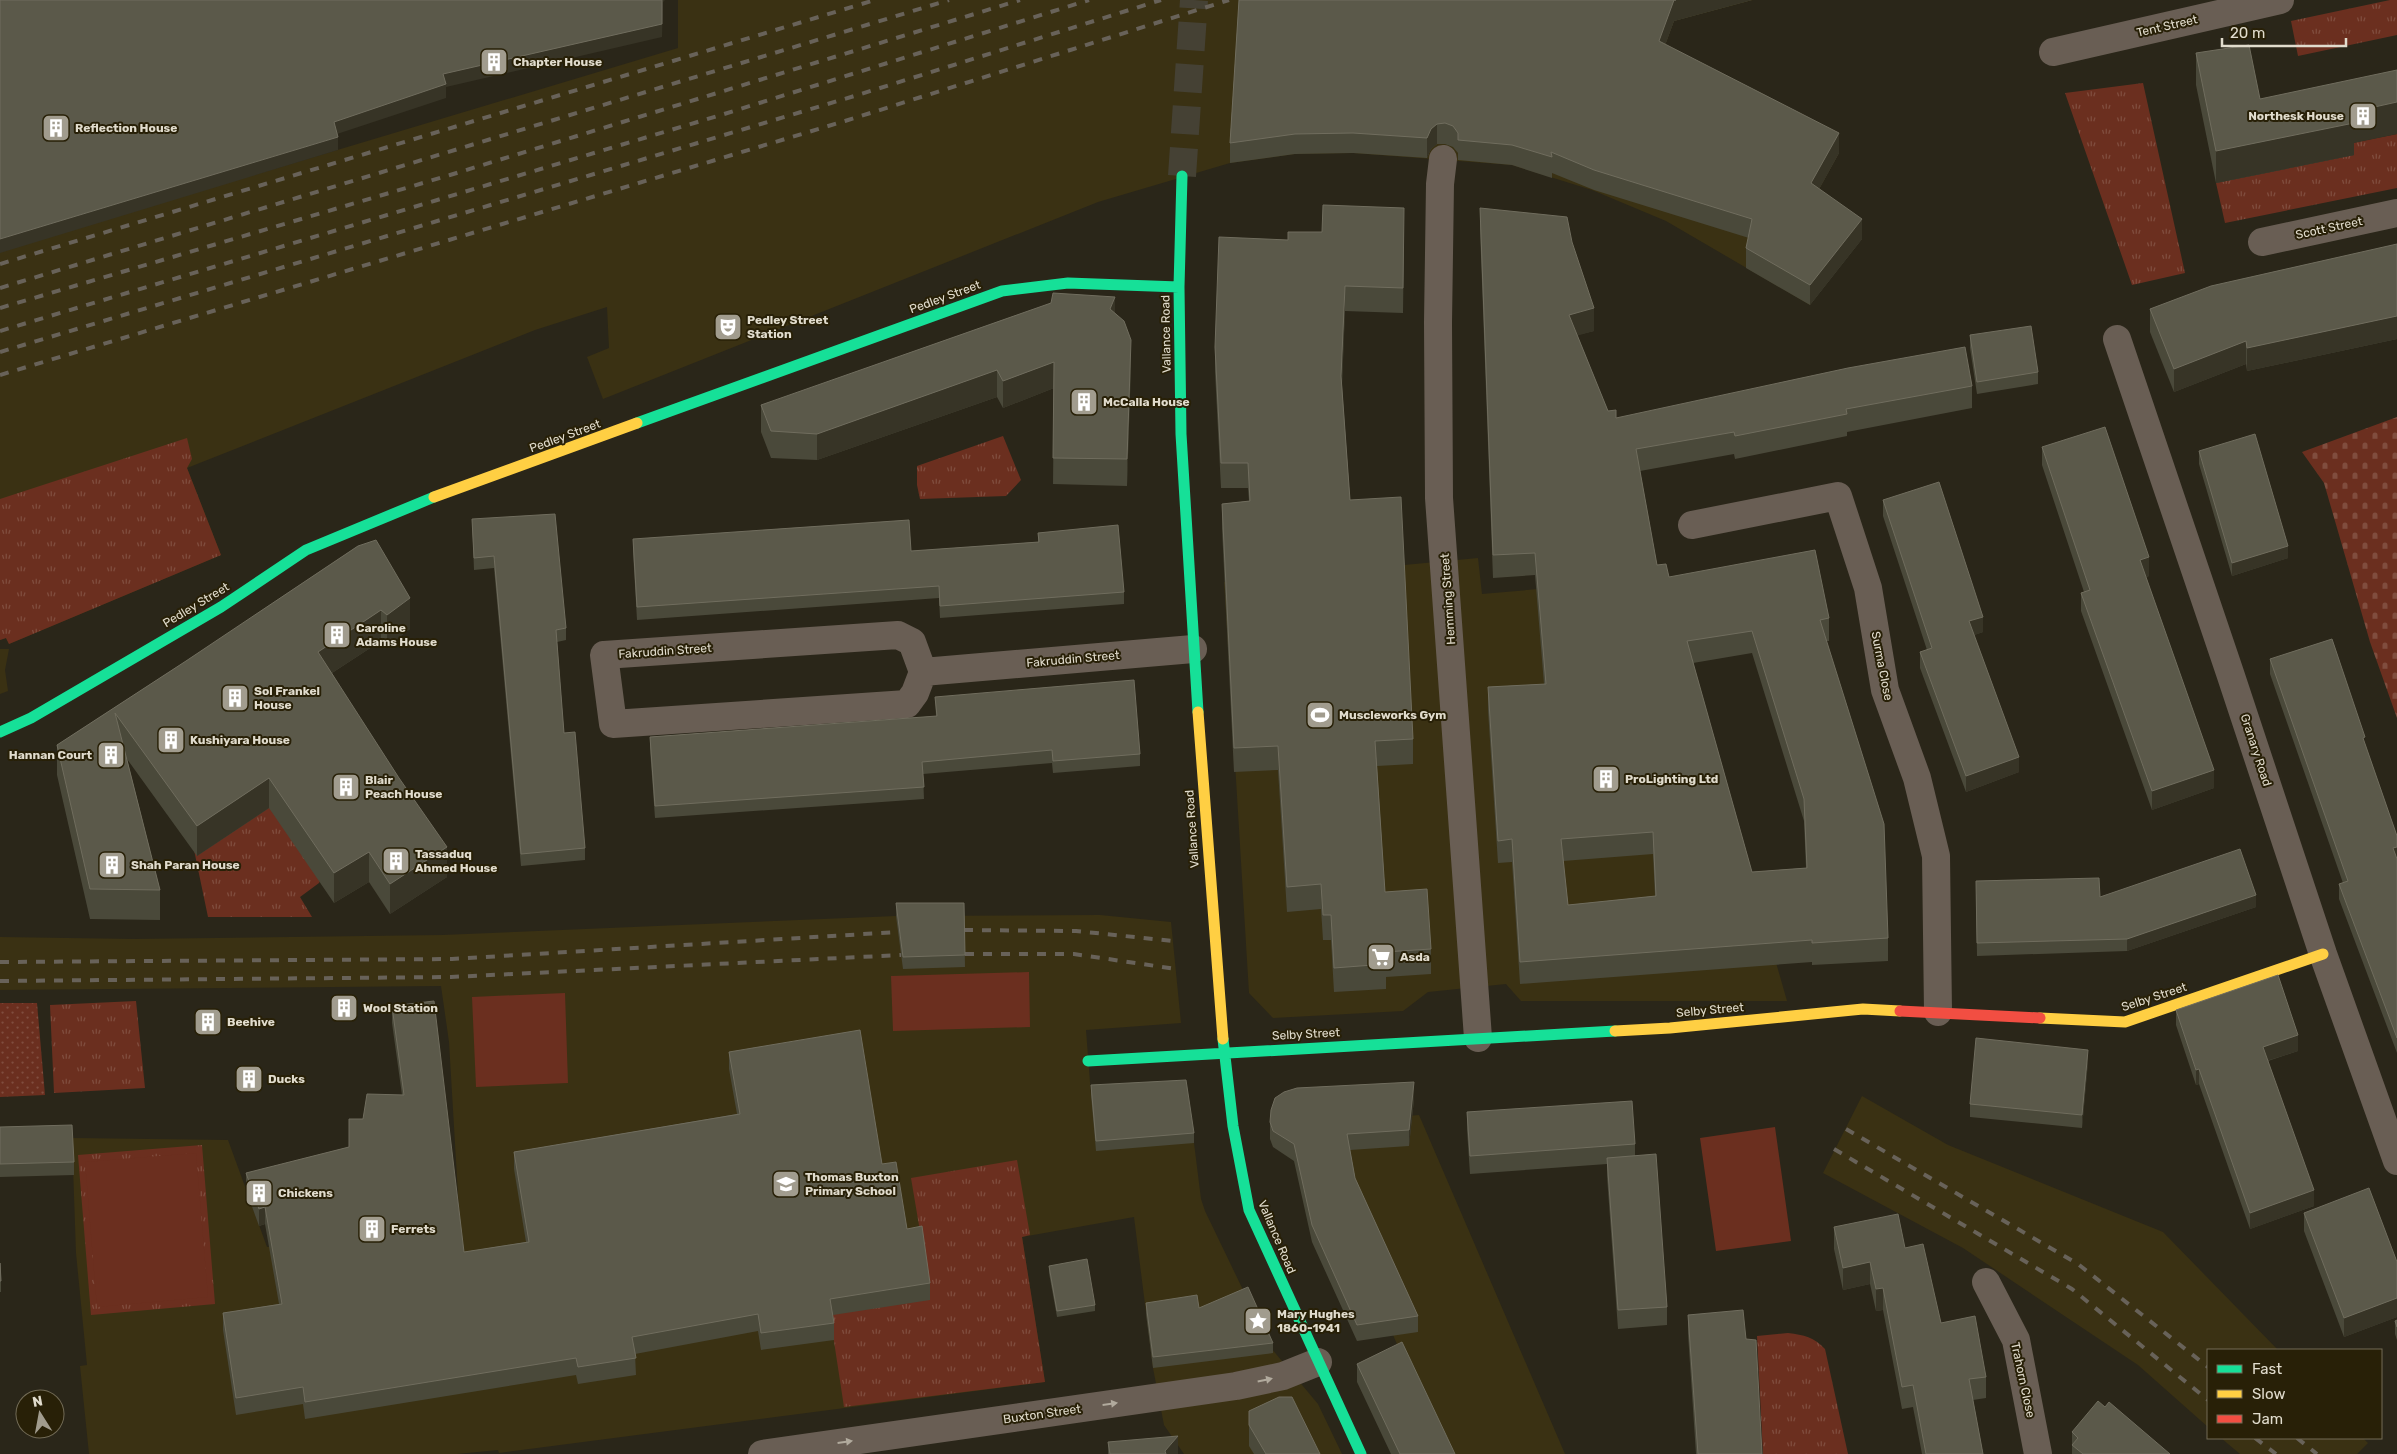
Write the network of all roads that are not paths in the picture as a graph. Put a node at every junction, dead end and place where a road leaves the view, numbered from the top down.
1 (2280, 0) edge
2 (2053, 52) dead end
3 (1443, 159) dead end
4 (1182, 176) tunnel mouth
5 (2397, 214) edge
6 (2262, 242) dead end
7 (1179, 287) junction
8 (2117, 339) dead end
9 (1692, 525) dead end
10 (1193, 649) junction
11 (923, 672) junction
12 (0, 732) edge
13 (2323, 954) junction
14 (1938, 1012) junction
15 (1478, 1038) junction
16 (1224, 1053) junction
17 (1088, 1061) dead end
18 (2397, 1161) edge
19 (1986, 1282) dead end
20 (1318, 1362) junction
21 (762, 1454) edge
22 (1360, 1454) edge
23 (2038, 1454) edge

1 - 2 street, Tent Street
3 - 15 street, Hemming Street
4 - 7 street, Vallance Road
5 - 6 street, Scott Street
7 - 10 street, Vallance Road
7 - 12 street, Pedley Street
8 - 13 street, Granary Road
9 - 14 street, Surma Close
10 - 11 street, Fakruddin Street
10 - 16 street, Vallance Road
11 - 11 street, Fakruddin Street
13 - 14 street, Selby Street
13 - 18 street, Granary Road
14 - 15 street, Selby Street
15 - 16 street, Selby Street
16 - 17 street, Selby Street
16 - 20 street, Vallance Road
19 - 23 street, Trahorn Close
21 -> 20 street, Buxton Street
20 - 22 street, Vallance Road

